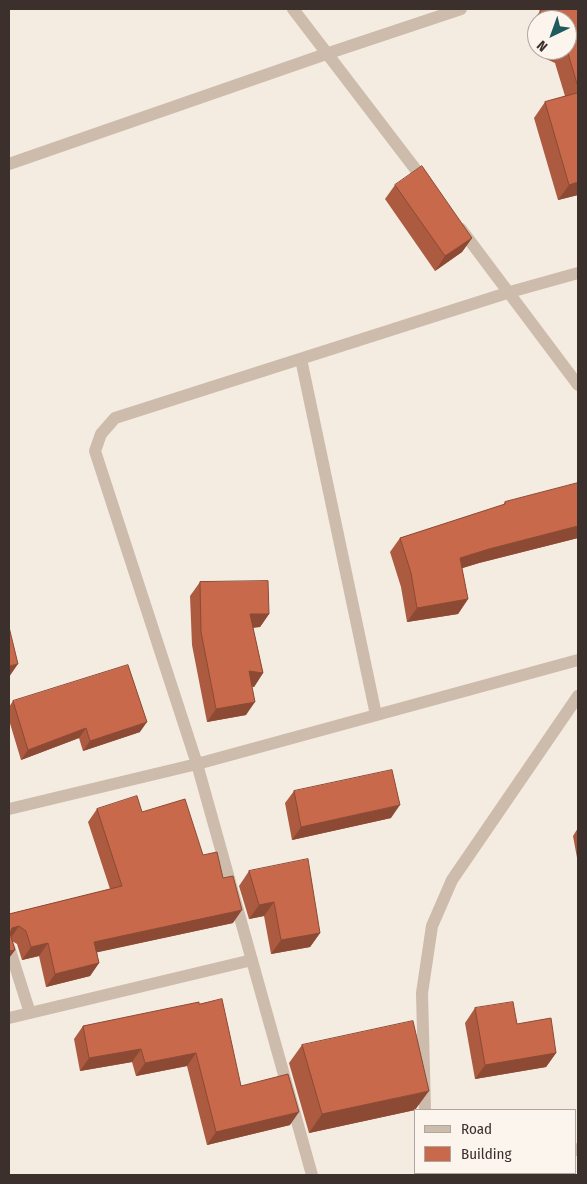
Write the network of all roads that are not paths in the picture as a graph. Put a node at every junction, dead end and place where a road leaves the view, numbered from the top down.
1 (293, 9) edge
2 (461, 9) edge
3 (326, 54) junction
4 (9, 164) edge
5 (432, 192) edge
6 (450, 215) edge
7 (578, 273) edge
8 (510, 292) junction
9 (301, 359) junction
10 (578, 385) edge
11 (578, 660) edge
12 (578, 696) edge
13 (376, 715) junction
14 (197, 764) junction
15 (9, 809) edge
16 (9, 947) edge
17 (252, 960) junction
18 (30, 1013) junction
19 (9, 1018) edge
20 (425, 1109) edge
21 (312, 1175) edge

1 - 3 street
2 - 3 street
3 - 4 street
3 - 5 street
6 - 8 street
7 - 8 street
8 - 9 street
8 - 10 street
9 - 13 street
9 - 14 street
11 - 13 street
12 - 20 street
13 - 14 street
14 - 15 street
14 - 17 street
16 - 18 street
17 - 18 street
17 - 21 street
18 - 19 street

